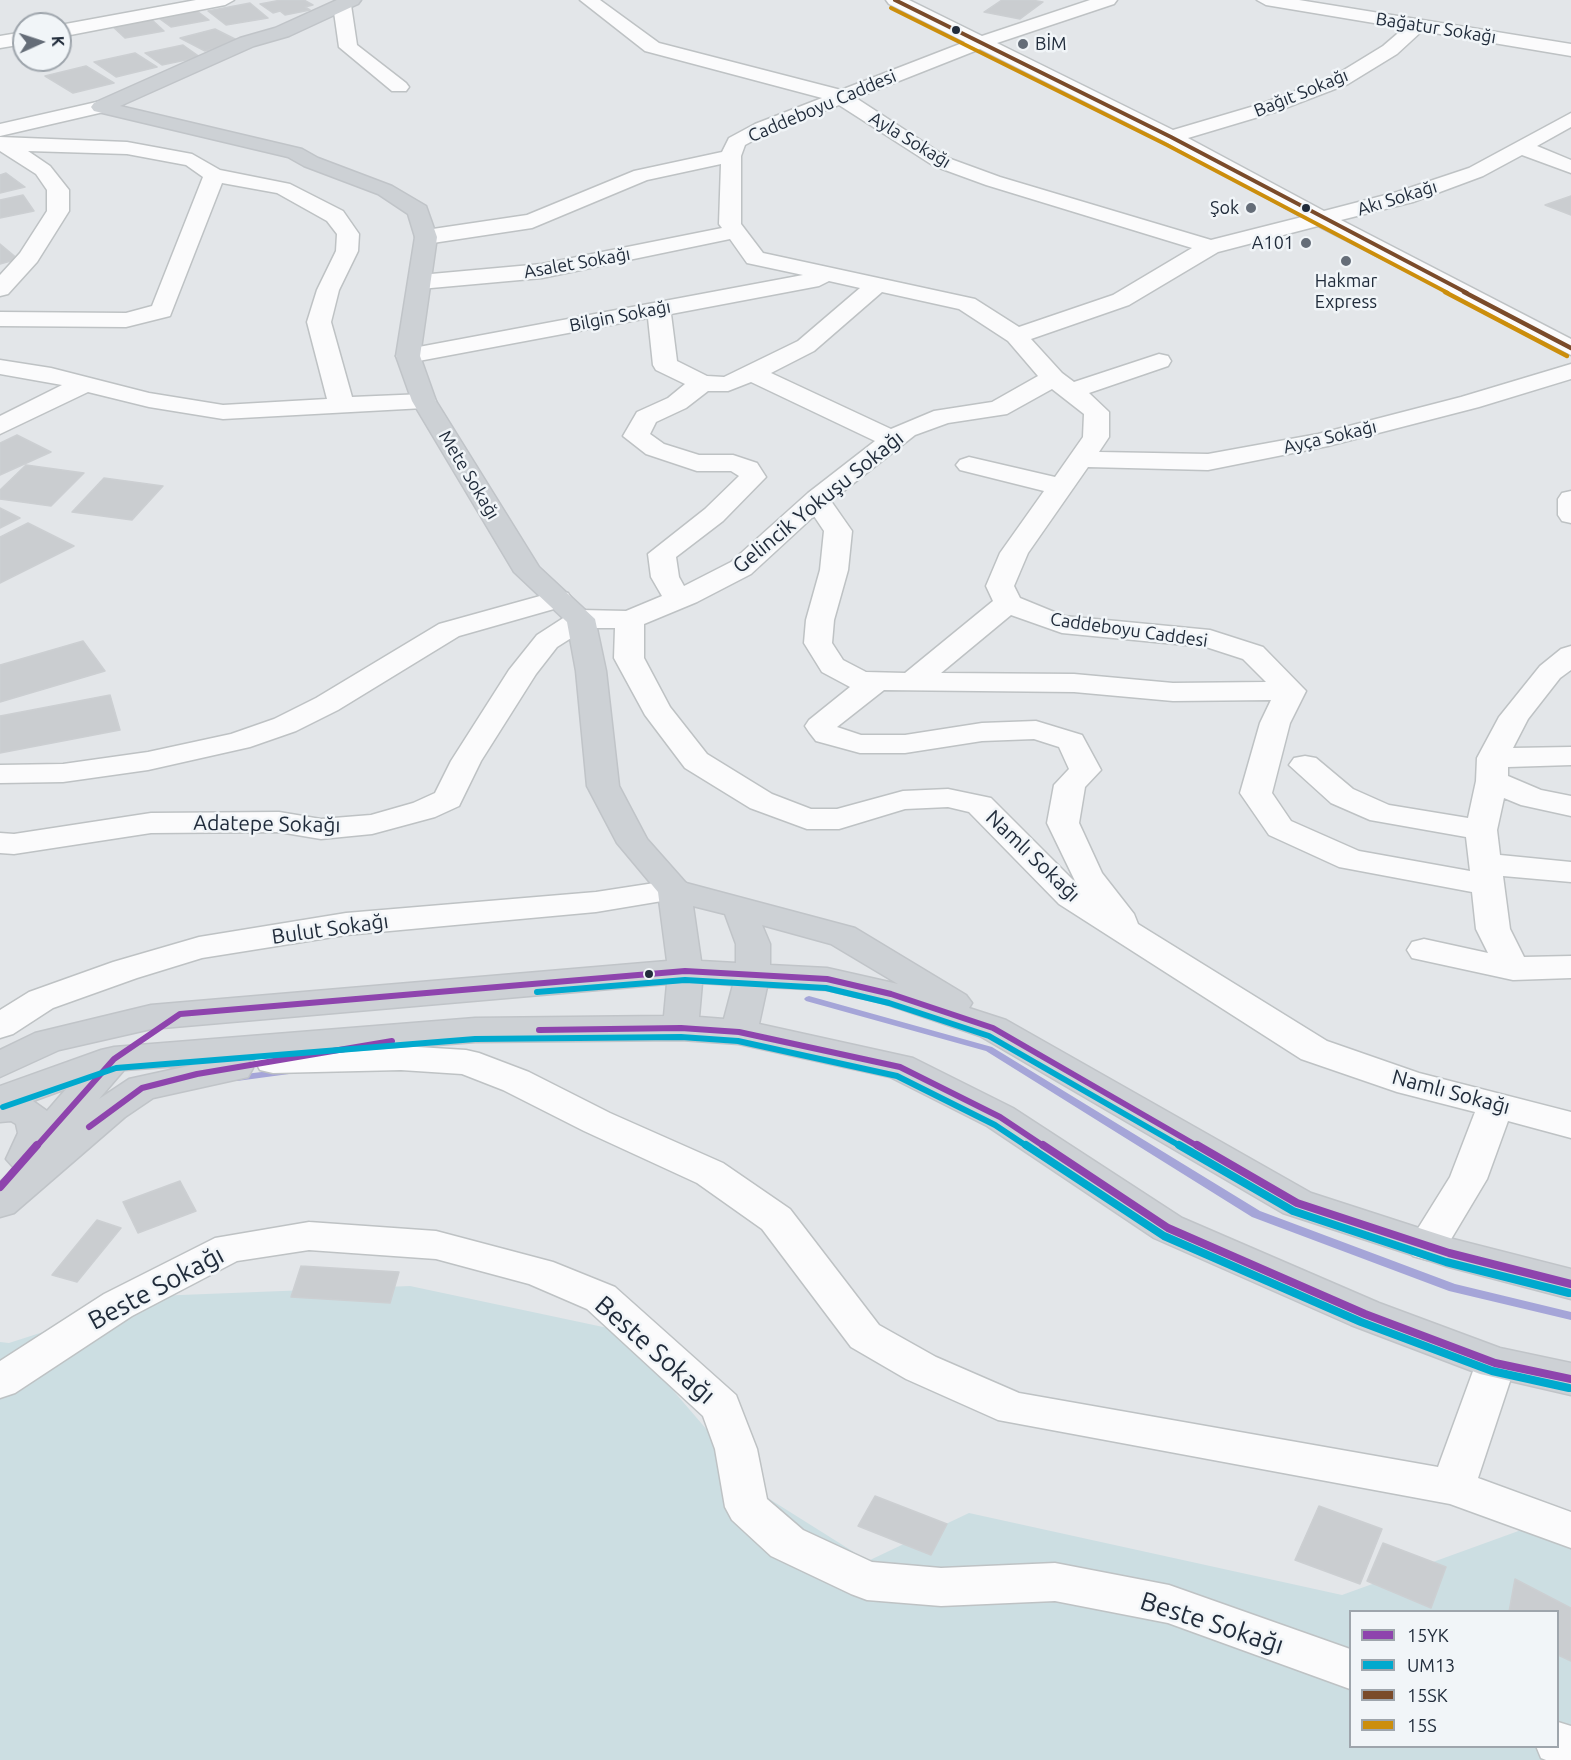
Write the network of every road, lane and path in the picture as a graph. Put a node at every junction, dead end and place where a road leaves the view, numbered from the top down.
1 (225, 0) edge
2 (589, 0) edge
3 (895, 0) edge
4 (1108, 0) edge
5 (1266, 0) edge
6 (347, 2) edge
7 (1418, 25) junction
8 (72, 29) edge
9 (980, 43) junction
10 (1571, 50) edge
11 (399, 87) dead end
12 (839, 96) junction
13 (101, 107) junction
14 (1571, 119) edge
15 (1172, 137) junction
16 (1, 139) edge
17 (1523, 148) junction
18 (731, 156) junction
19 (1571, 167) edge
20 (214, 175) junction
21 (1322, 219) junction
22 (734, 232) junction
23 (426, 237) junction
24 (1210, 247) junction
25 (833, 276) junction
26 (4, 282) edge
27 (420, 282) junction
28 (879, 283) junction
29 (659, 309) junction
30 (0, 319) edge
31 (1016, 336) junction
32 (1571, 348) edge
33 (408, 356) junction
34 (1160, 362) dead end
35 (0, 367) edge
36 (1571, 371) edge
37 (752, 374) junction
38 (702, 383) junction
39 (82, 385) junction
40 (1063, 385) junction
41 (423, 401) junction
42 (341, 405) junction
43 (0, 426) edge
44 (893, 440) junction
45 (1082, 459) junction
46 (969, 465) dead end
47 (1063, 486) junction
48 (817, 499) junction
49 (1571, 499) edge
50 (1571, 515) edge
51 (678, 600) junction
52 (1008, 603) junction
53 (569, 609) junction
54 (630, 620) junction
55 (1571, 655) edge
56 (878, 680) junction
57 (914, 680) junction
58 (1291, 691) junction
59 (1571, 756) edge
60 (1305, 765) dead end
61 (1492, 770) junction
62 (0, 774) edge
63 (1571, 806) edge
64 (1481, 830) junction
65 (0, 843) edge
66 (1571, 872) edge
67 (1486, 874) junction
68 (675, 890) junction
69 (739, 908) junction
70 (1135, 940) junction
71 (1424, 950) dead end
72 (1571, 967) edge
73 (1513, 969) junction
74 (685, 971) junction
75 (753, 974) junction
76 (180, 1014) junction
77 (0, 1026) edge
78 (681, 1028) junction
79 (993, 1028) junction
80 (739, 1032) junction
81 (435, 1033) junction
82 (114, 1059) junction
83 (273, 1061) junction
84 (0, 1065) edge
85 (0, 1099) edge
86 (1496, 1105) junction
87 (0, 1109) edge
88 (1571, 1125) edge
89 (32, 1152) junction
90 (0, 1187) edge
91 (0, 1203) edge
92 (1427, 1246) junction
93 (1571, 1284) edge
94 (1495, 1363) junction
95 (1571, 1379) edge
96 (0, 1382) edge
97 (1453, 1487) junction
98 (1571, 1530) edge
99 (1349, 1669) edge

1 - 8 street
2 - 12 street, Ayla Sokağı
3 - 9 street
4 - 9 street, Caddeboyu Caddesi
5 - 7 street, Bağatur Sokağı
6 - 11 street
6 - 13 main road
7 - 10 street, Bağatur Sokağı
7 - 15 street, Bağıt Sokağı
9 - 12 street, Caddeboyu Caddesi
9 - 15 street
12 - 18 street, Caddeboyu Caddesi
12 - 24 street, Ayla Sokağı
13 - 16 street
13 - 23 main road, Mete Sokağı
14 - 17 street, Akı Sokağı
15 - 21 street
16 - 20 street
16 - 26 street
17 - 19 street
17 - 21 street, Akı Sokağı
18 - 22 street, Caddeboyu Caddesi
18 - 23 street
20 - 30 street
20 - 42 street
21 - 24 street, Akı Sokağı
21 - 32 street
22 - 25 street
22 - 27 street, Asalet Sokağı
23 - 27 main road, Mete Sokağı
24 - 31 street, Akı Sokağı
25 - 28 street
25 - 29 street, Bilgin Sokağı
27 - 33 main road, Mete Sokağı
28 - 31 street
28 - 37 street
29 - 33 street, Bilgin Sokağı
29 - 38 street
31 - 40 street
33 - 41 main road, Mete Sokağı
34 - 40 street, Gelincik Yokuşu Sokağı
35 - 39 street
36 - 45 street, Ayça Sokağı
37 - 38 street
37 - 44 street
38 - 51 street
39 - 42 street
39 - 43 street
40 - 44 street, Gelincik Yokuşu Sokağı
40 - 45 street
41 - 42 street
41 - 53 main road, Mete Sokağı
44 - 48 street, Gelincik Yokuşu Sokağı
45 - 47 street
46 - 47 street
47 - 52 street
48 - 51 street, Gelincik Yokuşu Sokağı
48 - 56 street
49 - 50 street
51 - 54 street, Gelincik Yokuşu Sokağı
52 - 57 street
52 - 58 street, Caddeboyu Caddesi
53 - 54 street, Gelincik Yokuşu Sokağı
53 - 62 street, Gelincik Yokuşu Sokağı
53 - 65 street, Adatepe Sokağı
53 - 68 main road
54 - 70 street, Namlı Sokağı
55 - 61 street
56 - 57 street
56 - 70 street
57 - 58 street
58 - 67 street
59 - 61 street
60 - 64 street
61 - 63 street
61 - 64 street
64 - 67 street
66 - 67 street
67 - 73 street
68 - 69 main road
68 - 74 main road
68 - 77 street, Bulut Sokağı
69 - 75 main road
69 - 79 main road
70 - 86 street, Namlı Sokağı
71 - 73 street
72 - 73 street
74 - 75 main road
74 - 76 main road
74 - 78 main road
75 - 79 main road
75 - 80 main road
76 - 82 main road
76 - 84 main road
78 - 80 main road
78 - 81 main road
79 - 92 main road
80 - 94 main road
81 - 82 main road
81 - 83 main road
82 - 85 main road
82 - 89 main road
83 - 91 main road
83 - 97 street
86 - 88 street, Namlı Sokağı
86 - 92 street
87 - 89 main road
89 - 90 main road
92 - 93 main road
94 - 95 main road
94 - 97 street
96 - 99 street, Beste Sokağı
97 - 98 street

